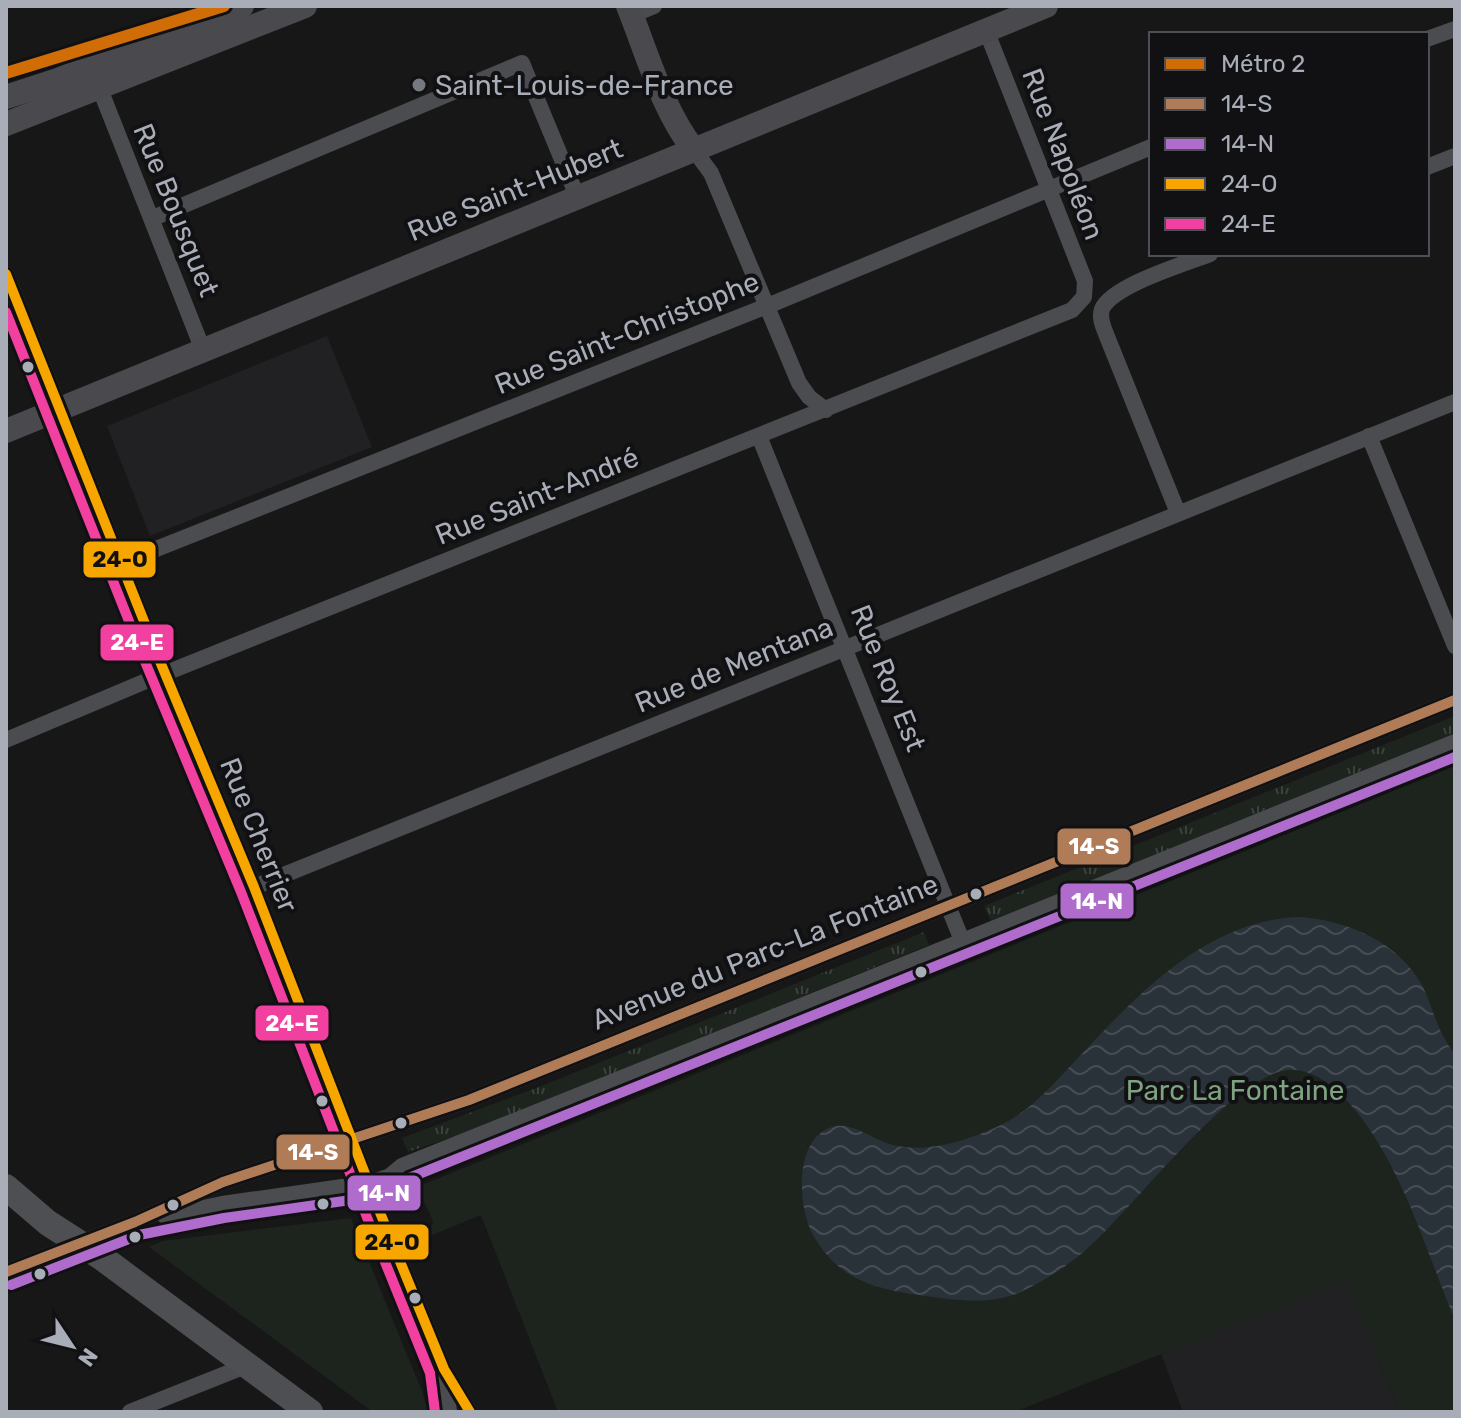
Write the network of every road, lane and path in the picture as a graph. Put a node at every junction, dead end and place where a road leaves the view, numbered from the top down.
1 (242, 6) edge
2 (305, 6) edge
3 (1046, 6) edge
4 (638, 9) edge
5 (1455, 29) edge
6 (986, 30) junction
7 (1429, 38) edge
8 (100, 89) junction
9 (6, 97) edge
10 (6, 124) edge
11 (1149, 148) edge
12 (694, 150) junction
13 (1455, 156) edge
14 (1429, 166) edge
15 (1049, 189) junction
16 (577, 196) junction
17 (153, 218) junction
18 (1205, 256) edge
19 (6, 274) edge
20 (1084, 297) joint
21 (768, 305) junction
22 (203, 350) junction
23 (1455, 402) edge
24 (60, 410) junction
25 (826, 410) junction
26 (6, 431) edge
27 (759, 436) junction
28 (1369, 436) junction
29 (1178, 513) junction
30 (121, 563) junction
31 (1455, 646) edge
32 (843, 649) junction
33 (165, 674) junction
34 (1455, 700) edge
35 (6, 740) edge
36 (1455, 742) edge
37 (254, 887) junction
38 (948, 906) junction
39 (963, 943) junction
40 (351, 1137) junction
41 (370, 1183) junction
42 (6, 1187) edge
43 (135, 1222) junction
44 (78, 1243) junction
45 (6, 1272) edge
46 (248, 1365) junction
47 (444, 1369) junction
48 (130, 1412) edge
49 (310, 1412) edge
50 (449, 1412) edge
51 (470, 1412) edge

1 - 9 street
2 - 8 street
3 - 6 street, Rue Saint-Hubert
4 - 12 street
5 - 7 street
6 - 12 street, Rue Saint-Hubert
6 - 15 street, Rue Napoléon
8 - 10 street
8 - 17 street, Rue Bousquet
11 - 15 street, Rue Saint-Christophe
12 - 16 street, Rue Saint-Hubert
12 - 21 street
13 - 14 street
15 - 20 street, Rue Napoléon
15 - 21 street, Rue Saint-Christophe
16 - 17 street
16 - 22 street, Rue Saint-Hubert
17 - 22 street, Rue Bousquet
18 - 29 street
19 - 24 street, Rue Cherrier
20 - 25 street, Rue Saint-André
21 - 25 street
21 - 30 street, Rue Saint-Christophe
22 - 24 street, Rue Saint-Hubert
23 - 28 street, Rue de Mentana
24 - 26 street, Rue Saint-Hubert
24 - 30 street, Rue Cherrier
25 - 27 street, Rue Saint-André
27 - 32 street, Rue Roy Est
27 - 33 street, Rue Saint-André
28 - 29 street, Rue de Mentana
28 - 31 street
29 - 32 street, Rue de Mentana
30 - 33 street, Rue Cherrier
32 - 37 street, Rue de Mentana
32 - 38 street, Rue Roy Est
33 - 35 street, Rue Saint-André
33 - 37 street, Rue Cherrier
34 - 38 street, Avenue du Parc-La Fontaine
36 - 39 street, Avenue du Parc-La Fontaine
37 - 40 street, Rue Cherrier
38 - 39 street, Rue Roy Est
38 - 40 street, Avenue du Parc-La Fontaine
39 - 41 street, Avenue du Parc-La Fontaine
40 - 41 street, Rue Cherrier
40 - 43 street, Avenue du Parc-La Fontaine
41 - 43 street, Avenue du Parc-La Fontaine
41 - 47 street, Rue Cherrier
42 - 44 main road
43 - 44 street, Avenue du Parc-La Fontaine
44 - 45 street, Avenue du Parc-La Fontaine
44 - 46 main road
46 - 48 street
46 - 49 main road
47 - 50 street
47 - 51 street, Rue Cherrier

